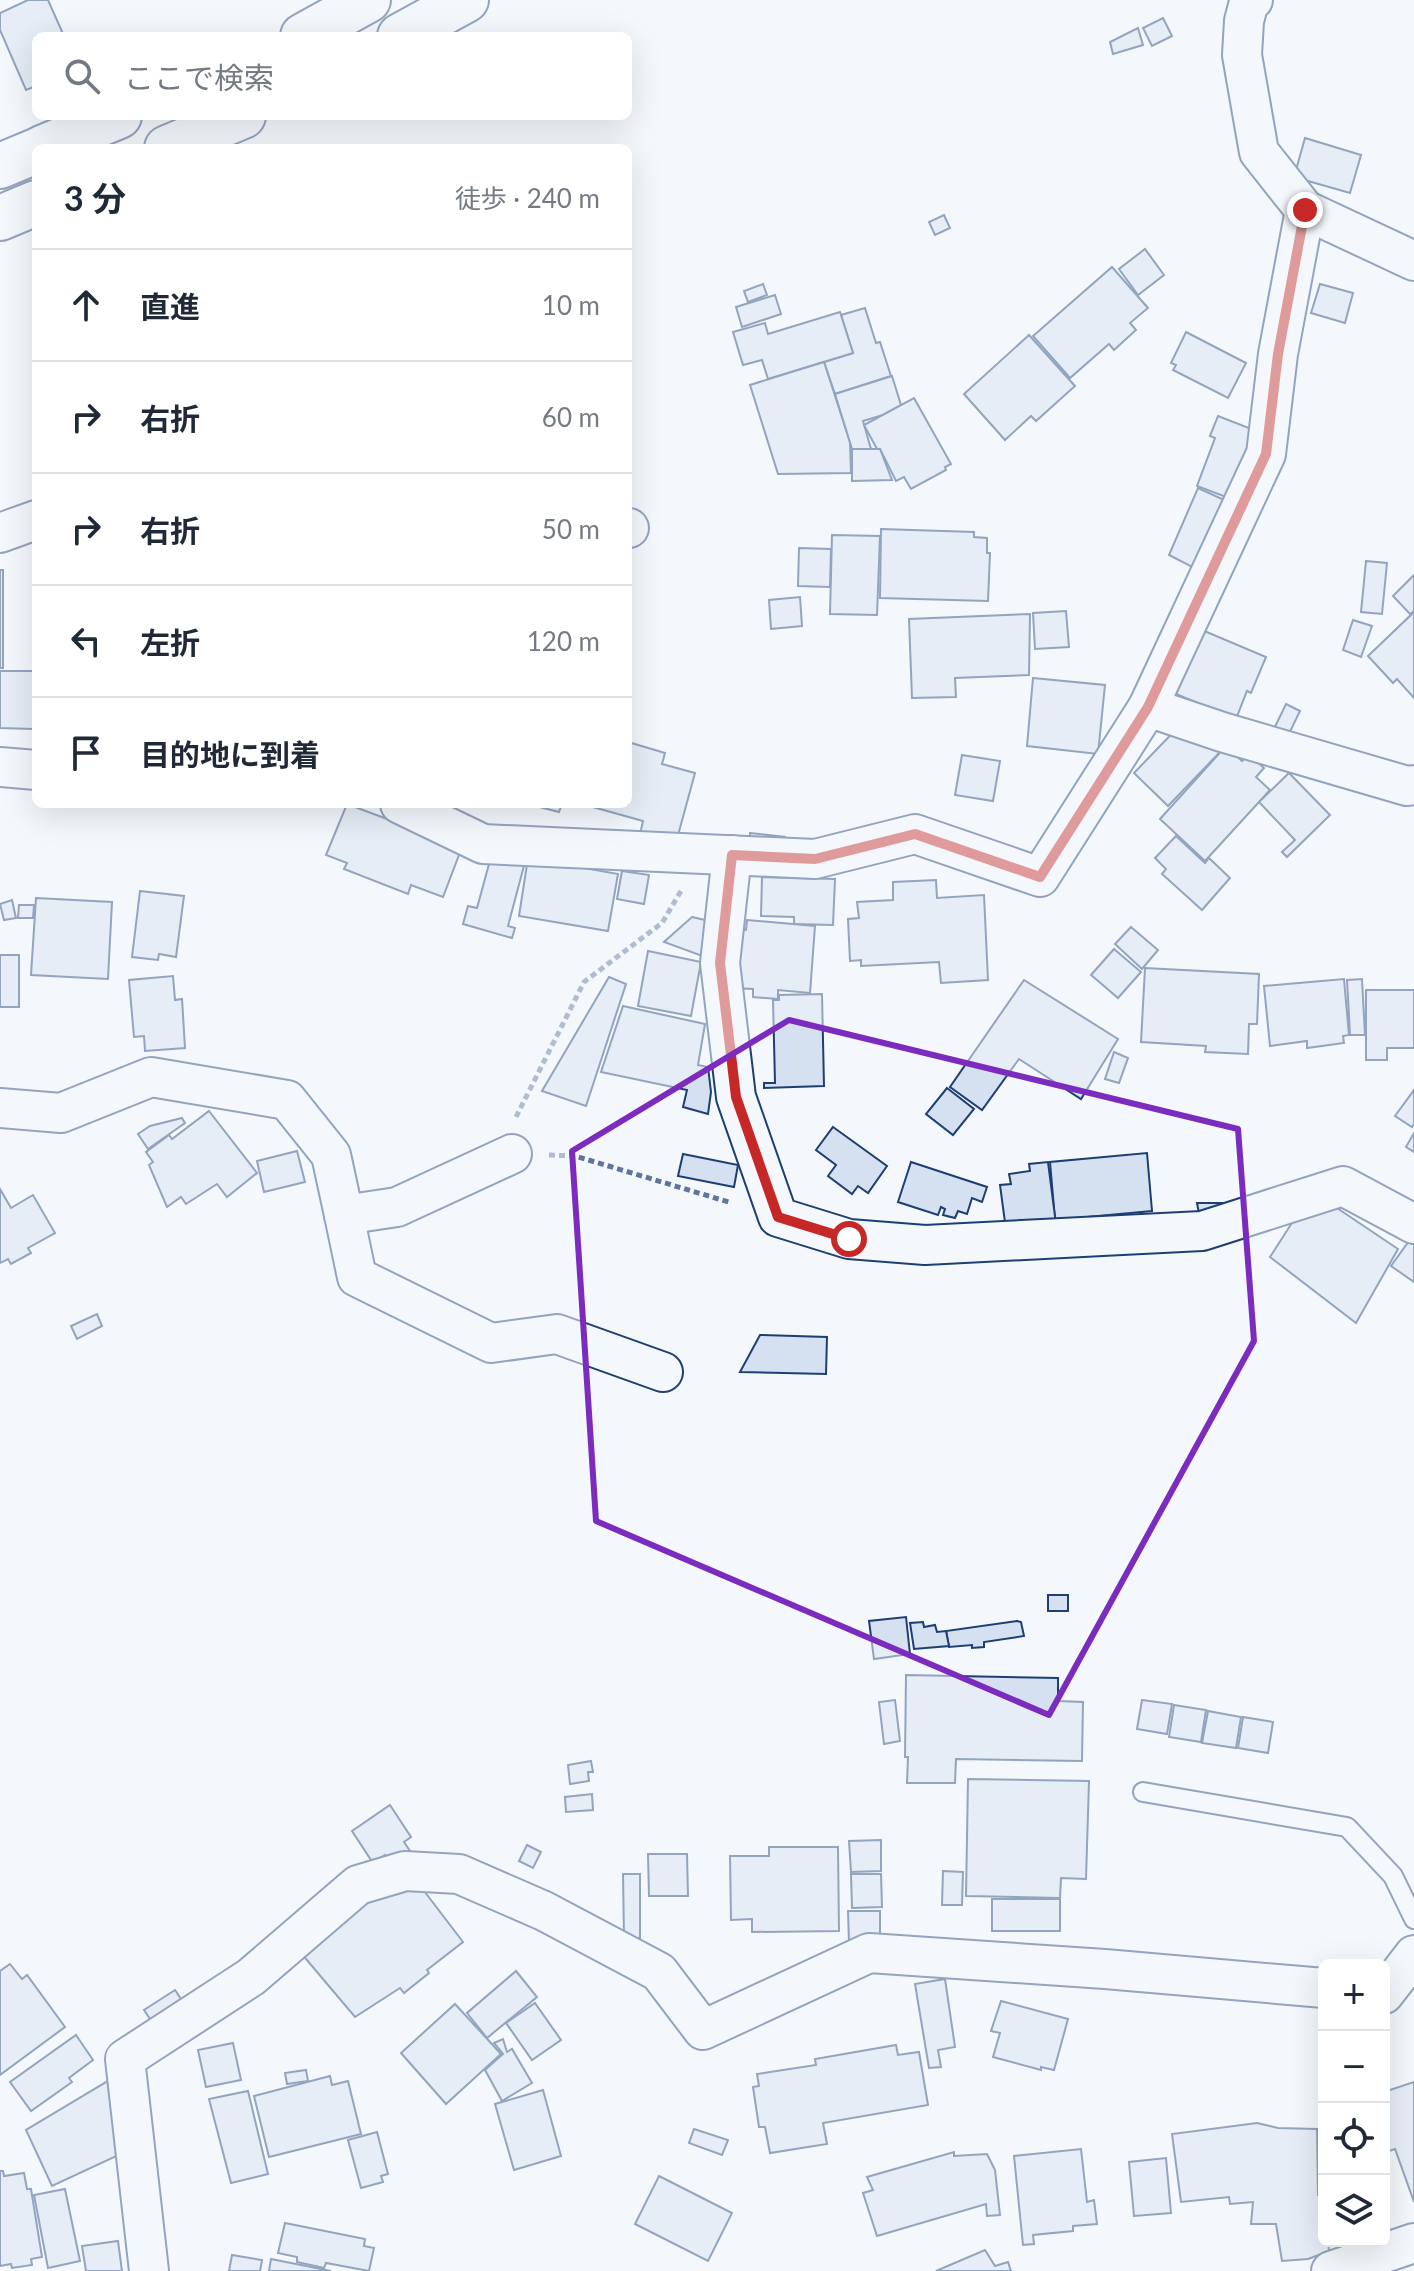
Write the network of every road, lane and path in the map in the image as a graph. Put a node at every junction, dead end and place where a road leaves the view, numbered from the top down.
1 (368, 0) edge
2 (466, 0) edge
3 (1250, 1) edge
4 (310, 32) edge
5 (407, 32) edge
6 (109, 120) edge
7 (234, 120) edge
8 (52, 144) edge
9 (176, 144) edge
10 (32, 153) edge
11 (0, 166) edge
12 (32, 205) edge
13 (1305, 210) junction
14 (0, 218) edge
15 (1414, 261) edge
16 (32, 521) edge
17 (0, 533) edge
18 (1148, 707) junction
19 (0, 767) edge
20 (32, 770) edge
21 (1414, 785) edge
22 (408, 808) edge
23 (718, 854) junction
24 (0, 1108) edge
25 (512, 1154) junction
26 (344, 1215) junction
27 (778, 1217) junction
28 (1414, 1224) edge
29 (663, 1372) dead end
30 (1143, 1792) dead end
31 (1414, 1919) edge
32 (1414, 1955) edge
33 (1318, 1988) edge
34 (1390, 1988) edge
35 (1414, 2243) edge
36 (149, 2271) edge
37 (1331, 2271) edge

1 - 4 highway
2 - 5 highway
3 - 13 street
6 - 8 highway
7 - 9 highway
10 - 11 highway
12 - 14 highway
13 - 15 street
13 - 18 street
16 - 17 street
18 - 21 street
18 - 23 street
19 - 20 street
22 - 23 street
23 - 25 path
23 - 27 street
24 - 26 street
25 - 26 street
25 - 27 path
26 - 29 street
27 - 28 street
30 - 31 lane
32 - 34 street
33 - 36 street
35 - 37 street

